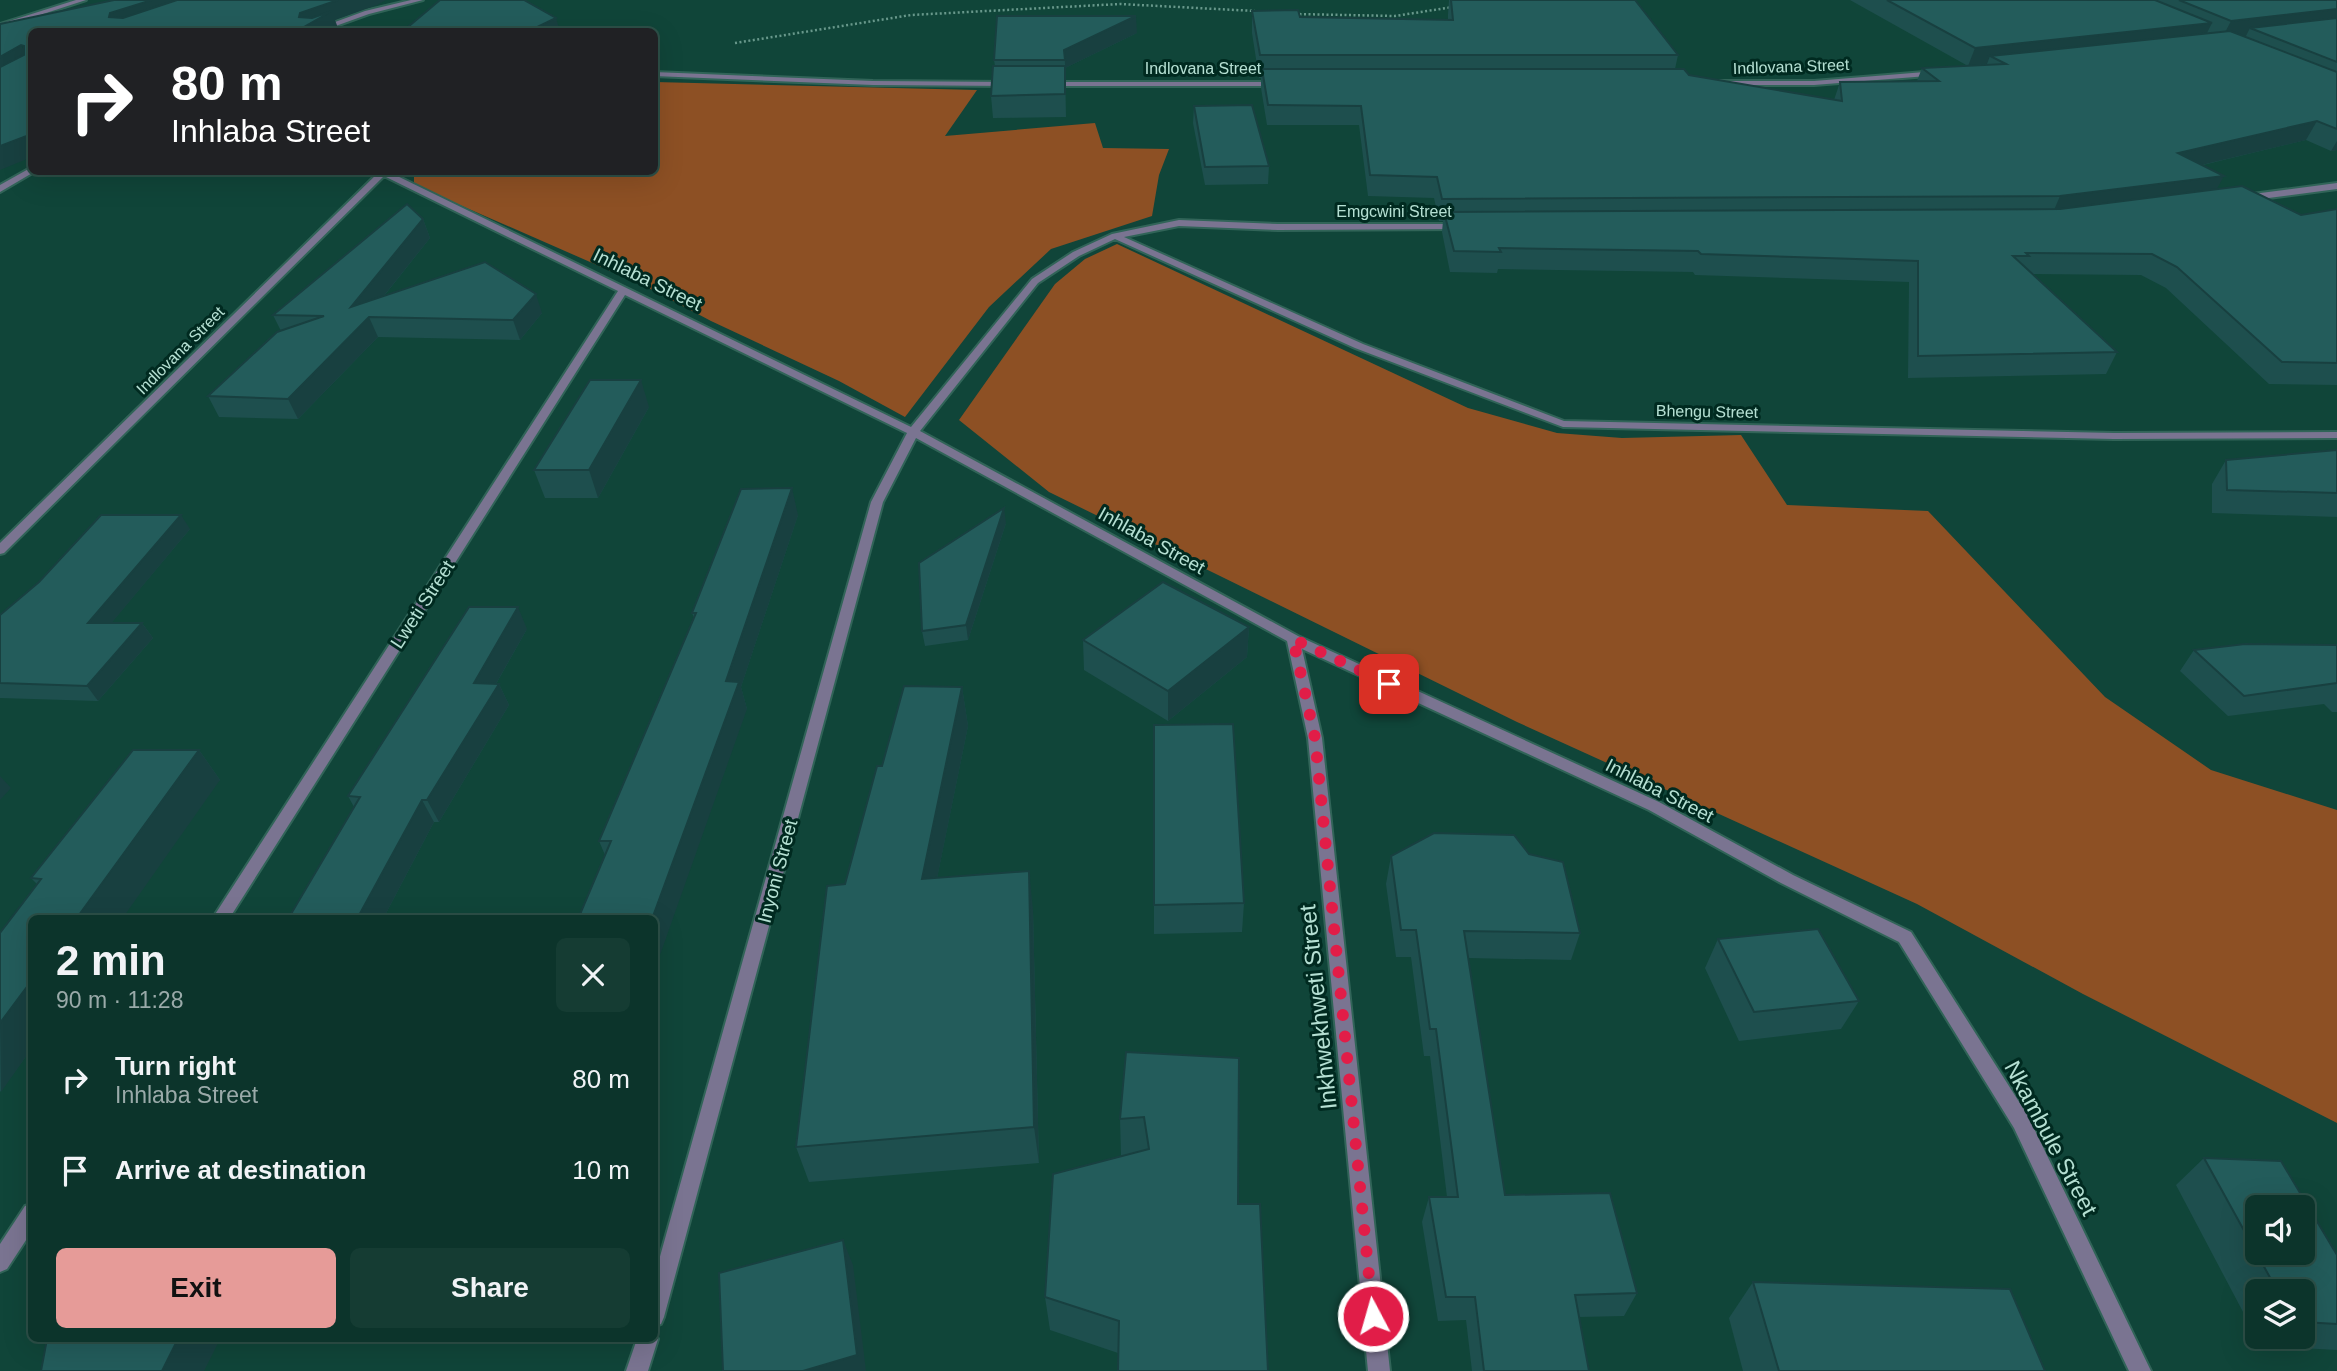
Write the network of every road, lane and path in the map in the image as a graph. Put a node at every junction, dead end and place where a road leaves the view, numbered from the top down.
1 (83, 0) edge
2 (421, 0) edge
3 (1462, 5) edge
4 (1265, 12) edge
5 (1292, 13) edge
6 (0, 26) edge
7 (321, 28) edge
8 (727, 44) dead end
9 (1949, 72) edge
10 (658, 74) edge
11 (1703, 83) edge
12 (1026, 84) edge
13 (1040, 84) edge
14 (1289, 84) edge
15 (28, 172) edge
16 (380, 175) edge
17 (389, 175) edge
18 (2337, 186) edge
19 (0, 189) edge
20 (2228, 200) edge
21 (1471, 226) edge
22 (1115, 236) junction
23 (624, 289) junction
24 (913, 432) junction
25 (2337, 435) edge
26 (0, 550) edge
27 (1293, 639) junction
28 (223, 915) edge
29 (1905, 937) joint
30 (28, 1219) edge
31 (0, 1262) edge
32 (658, 1302) edge
33 (646, 1342) edge
34 (637, 1371) edge
35 (1379, 1371) edge
36 (2140, 1371) edge

1 - 6 street
2 - 7 street
3 - 5 path
4 - 8 path
9 - 11 street, Indlovana Street
10 - 12 street
13 - 14 street, Indlovana Street
15 - 19 street
16 - 26 street, Indlovana Street
17 - 23 street, Inhlaba Street
18 - 20 street
21 - 22 street, Emgcwini Street
22 - 24 street, Emgcwini Street
22 - 25 street, Bhengu Street
23 - 24 street, Inhlaba Street
23 - 28 street, Lweti Street
24 - 27 street, Inhlaba Street
24 - 32 street, Inyoni Street
27 - 29 street, Inhlaba Street
27 - 35 street, Inkhwekhweti Street
29 - 36 street, Nkambule Street
30 - 31 street
33 - 34 street

